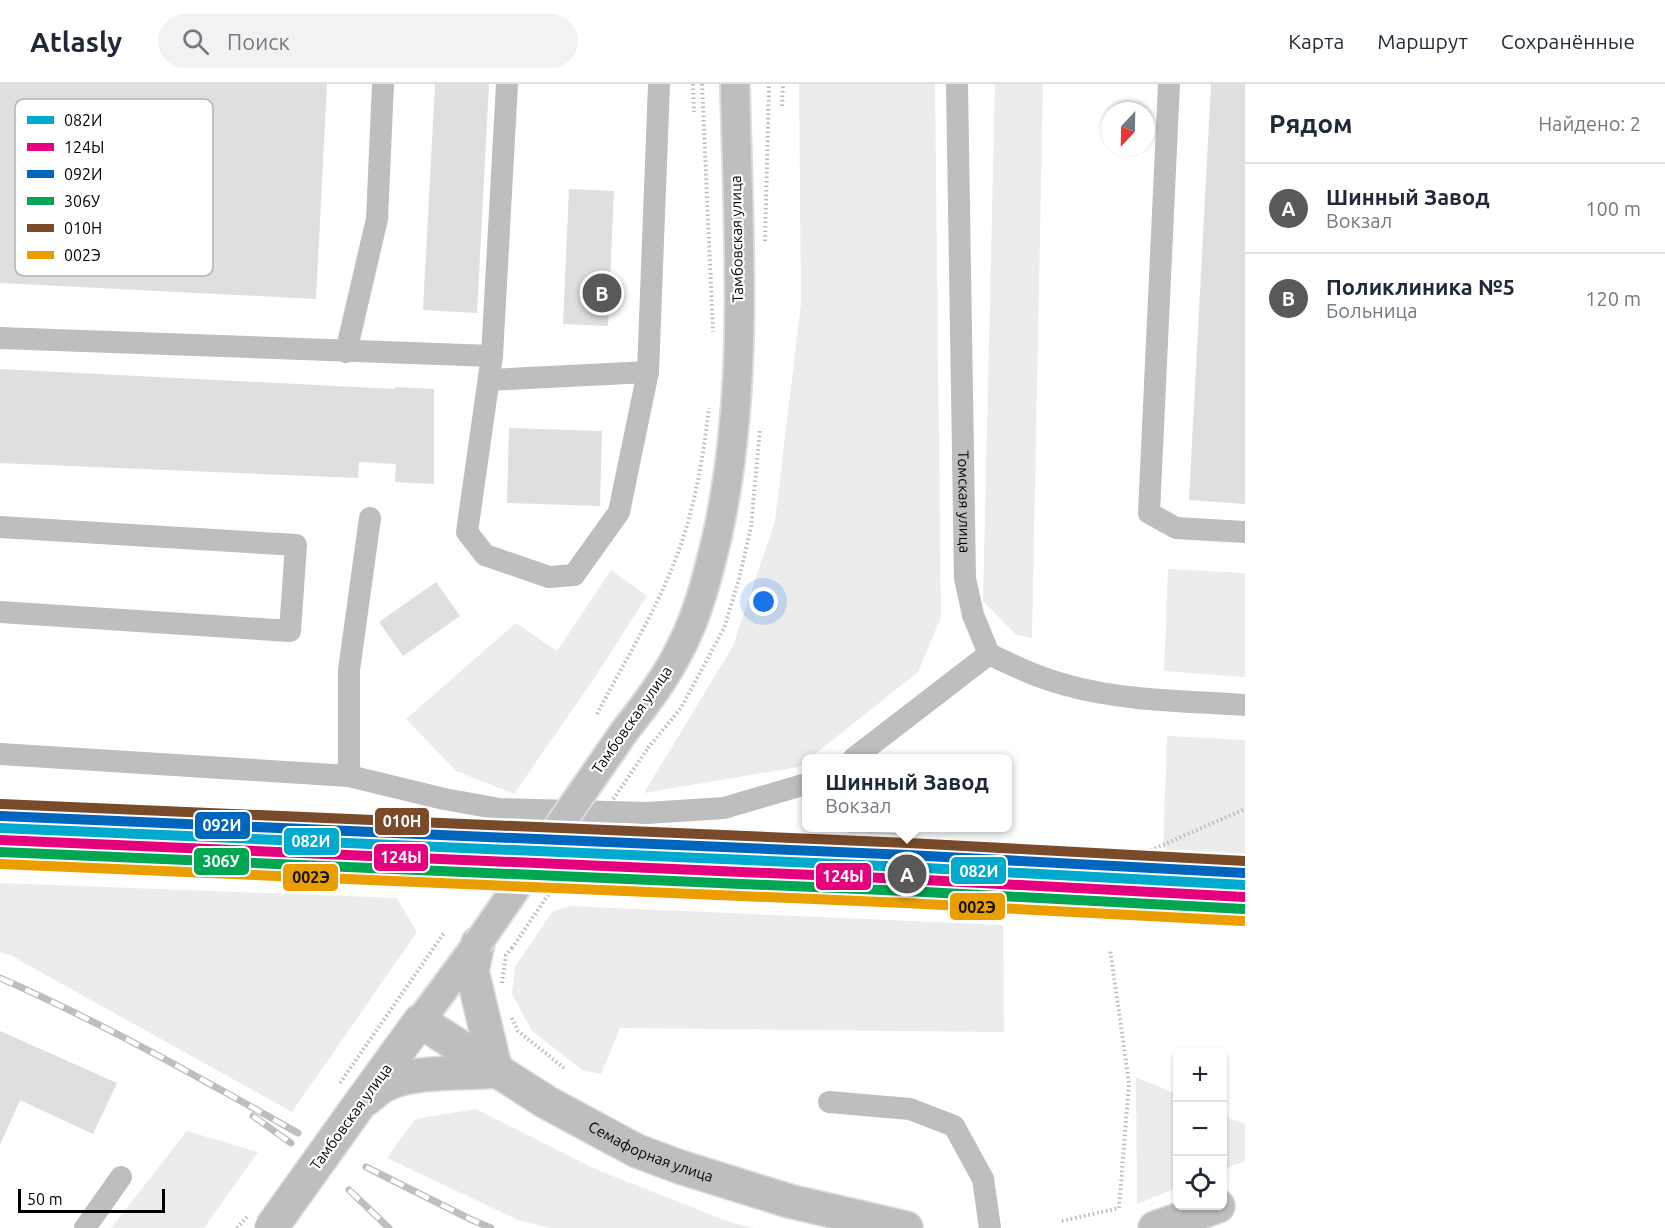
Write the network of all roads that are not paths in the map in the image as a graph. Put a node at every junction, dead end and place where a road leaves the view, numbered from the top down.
1 (383, 84) edge
2 (507, 84) edge
3 (658, 84) edge
4 (735, 84) edge
5 (957, 84) edge
6 (1169, 84) edge
7 (0, 338) edge
8 (346, 352) junction
9 (492, 356) junction
10 (648, 372) junction
11 (489, 380) junction
12 (370, 518) dead end
13 (0, 527) edge
14 (1245, 532) edge
15 (0, 612) edge
16 (989, 654) junction
17 (1245, 705) edge
18 (0, 754) edge
19 (860, 754) edge
20 (350, 776) junction
21 (802, 785) edge
22 (477, 943) junction
23 (420, 1021) junction
24 (496, 1071) junction
25 (347, 1097) junction
26 (829, 1102) dead end
27 (121, 1177) dead end
28 (1245, 1196) edge
29 (1227, 1202) edge
30 (1207, 1210) edge
31 (259, 1222) edge
32 (84, 1228) edge
33 (906, 1228) edge
34 (990, 1228) edge
35 (1155, 1228) edge

1 - 8 street
2 - 9 street
3 - 10 street
4 - 22 main road, Тамбовская улица, bridge
5 - 16 street, Томская улица
6 - 14 street
7 - 8 street
8 - 9 street
9 - 11 street
10 - 11 street
10 - 11 street
12 - 20 street
13 - 15 street
16 - 17 street
16 - 19 street
18 - 20 street
20 - 21 street
22 - 23 main road, Тамбовская улица
22 - 24 highway
23 - 24 highway, Семафорная улица
23 - 25 highway, Тамбовская улица
24 - 25 highway
24 - 33 highway, Семафорная улица
25 - 31 highway, Тамбовская улица, bridge
26 - 34 street
27 - 32 street
28 - 29 highway
30 - 35 highway

